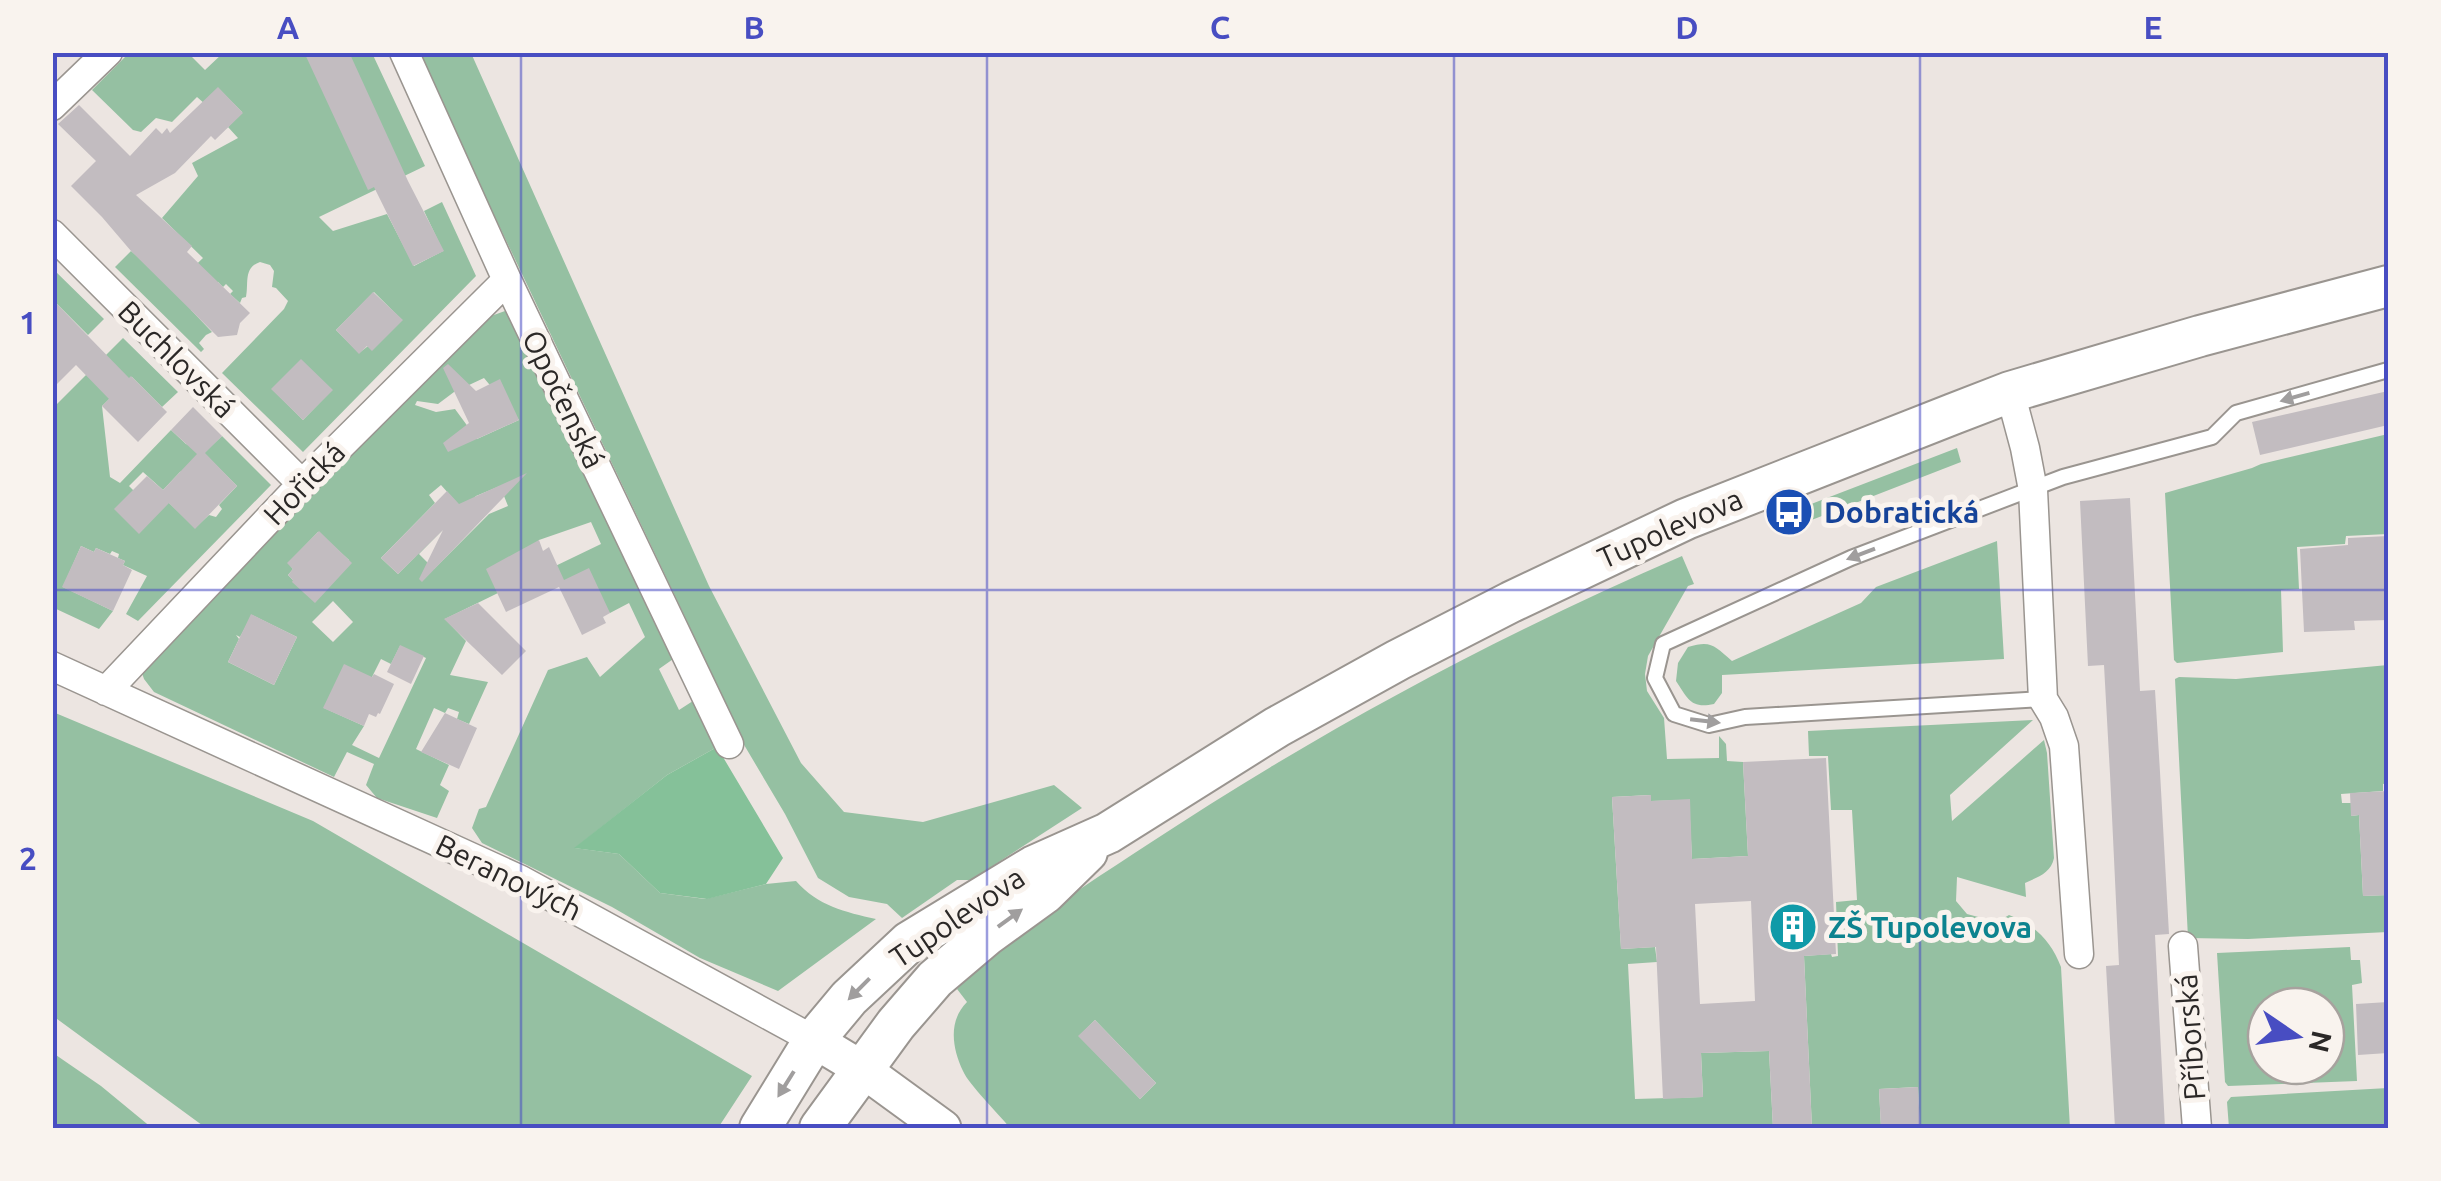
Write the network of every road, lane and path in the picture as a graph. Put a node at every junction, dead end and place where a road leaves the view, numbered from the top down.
1 (108, 52) edge
2 (404, 52) edge
3 (52, 106) edge
4 (52, 234) edge
5 (507, 280) junction
6 (2388, 286) edge
7 (2388, 370) edge
8 (2010, 392) junction
9 (302, 484) junction
10 (2033, 490) junction
11 (52, 666) edge
12 (106, 691) junction
13 (2043, 699) junction
14 (729, 744) dead end
15 (1108, 832) junction
16 (2183, 946) dead end
17 (2079, 954) dead end
18 (814, 1040) junction
19 (862, 1069) junction
20 (760, 1128) edge
21 (820, 1128) edge
22 (943, 1128) edge
23 (2197, 1128) edge

1 - 3 street
2 - 5 street, Opočenská
4 - 9 street, Buchlovská
5 - 9 street, Hořická
5 - 14 street, Opočenská
6 - 8 main road, Tupolevova
7 -> 10 lane
8 - 10 street
8 - 15 main road, Tupolevova
9 - 12 street, Hořická
10 - 13 street
10 -> 13 lane
11 - 12 street, Beranových
12 - 18 street, Beranových
13 - 17 street
15 -> 18 main road, Tupolevova
19 -> 15 main road, Tupolevova
16 - 23 street, Příborská
18 - 19 street, Beranových
18 -> 20 main road, Tupolevova
19 - 21 main road, Tupolevova
19 - 22 street, Beranových

